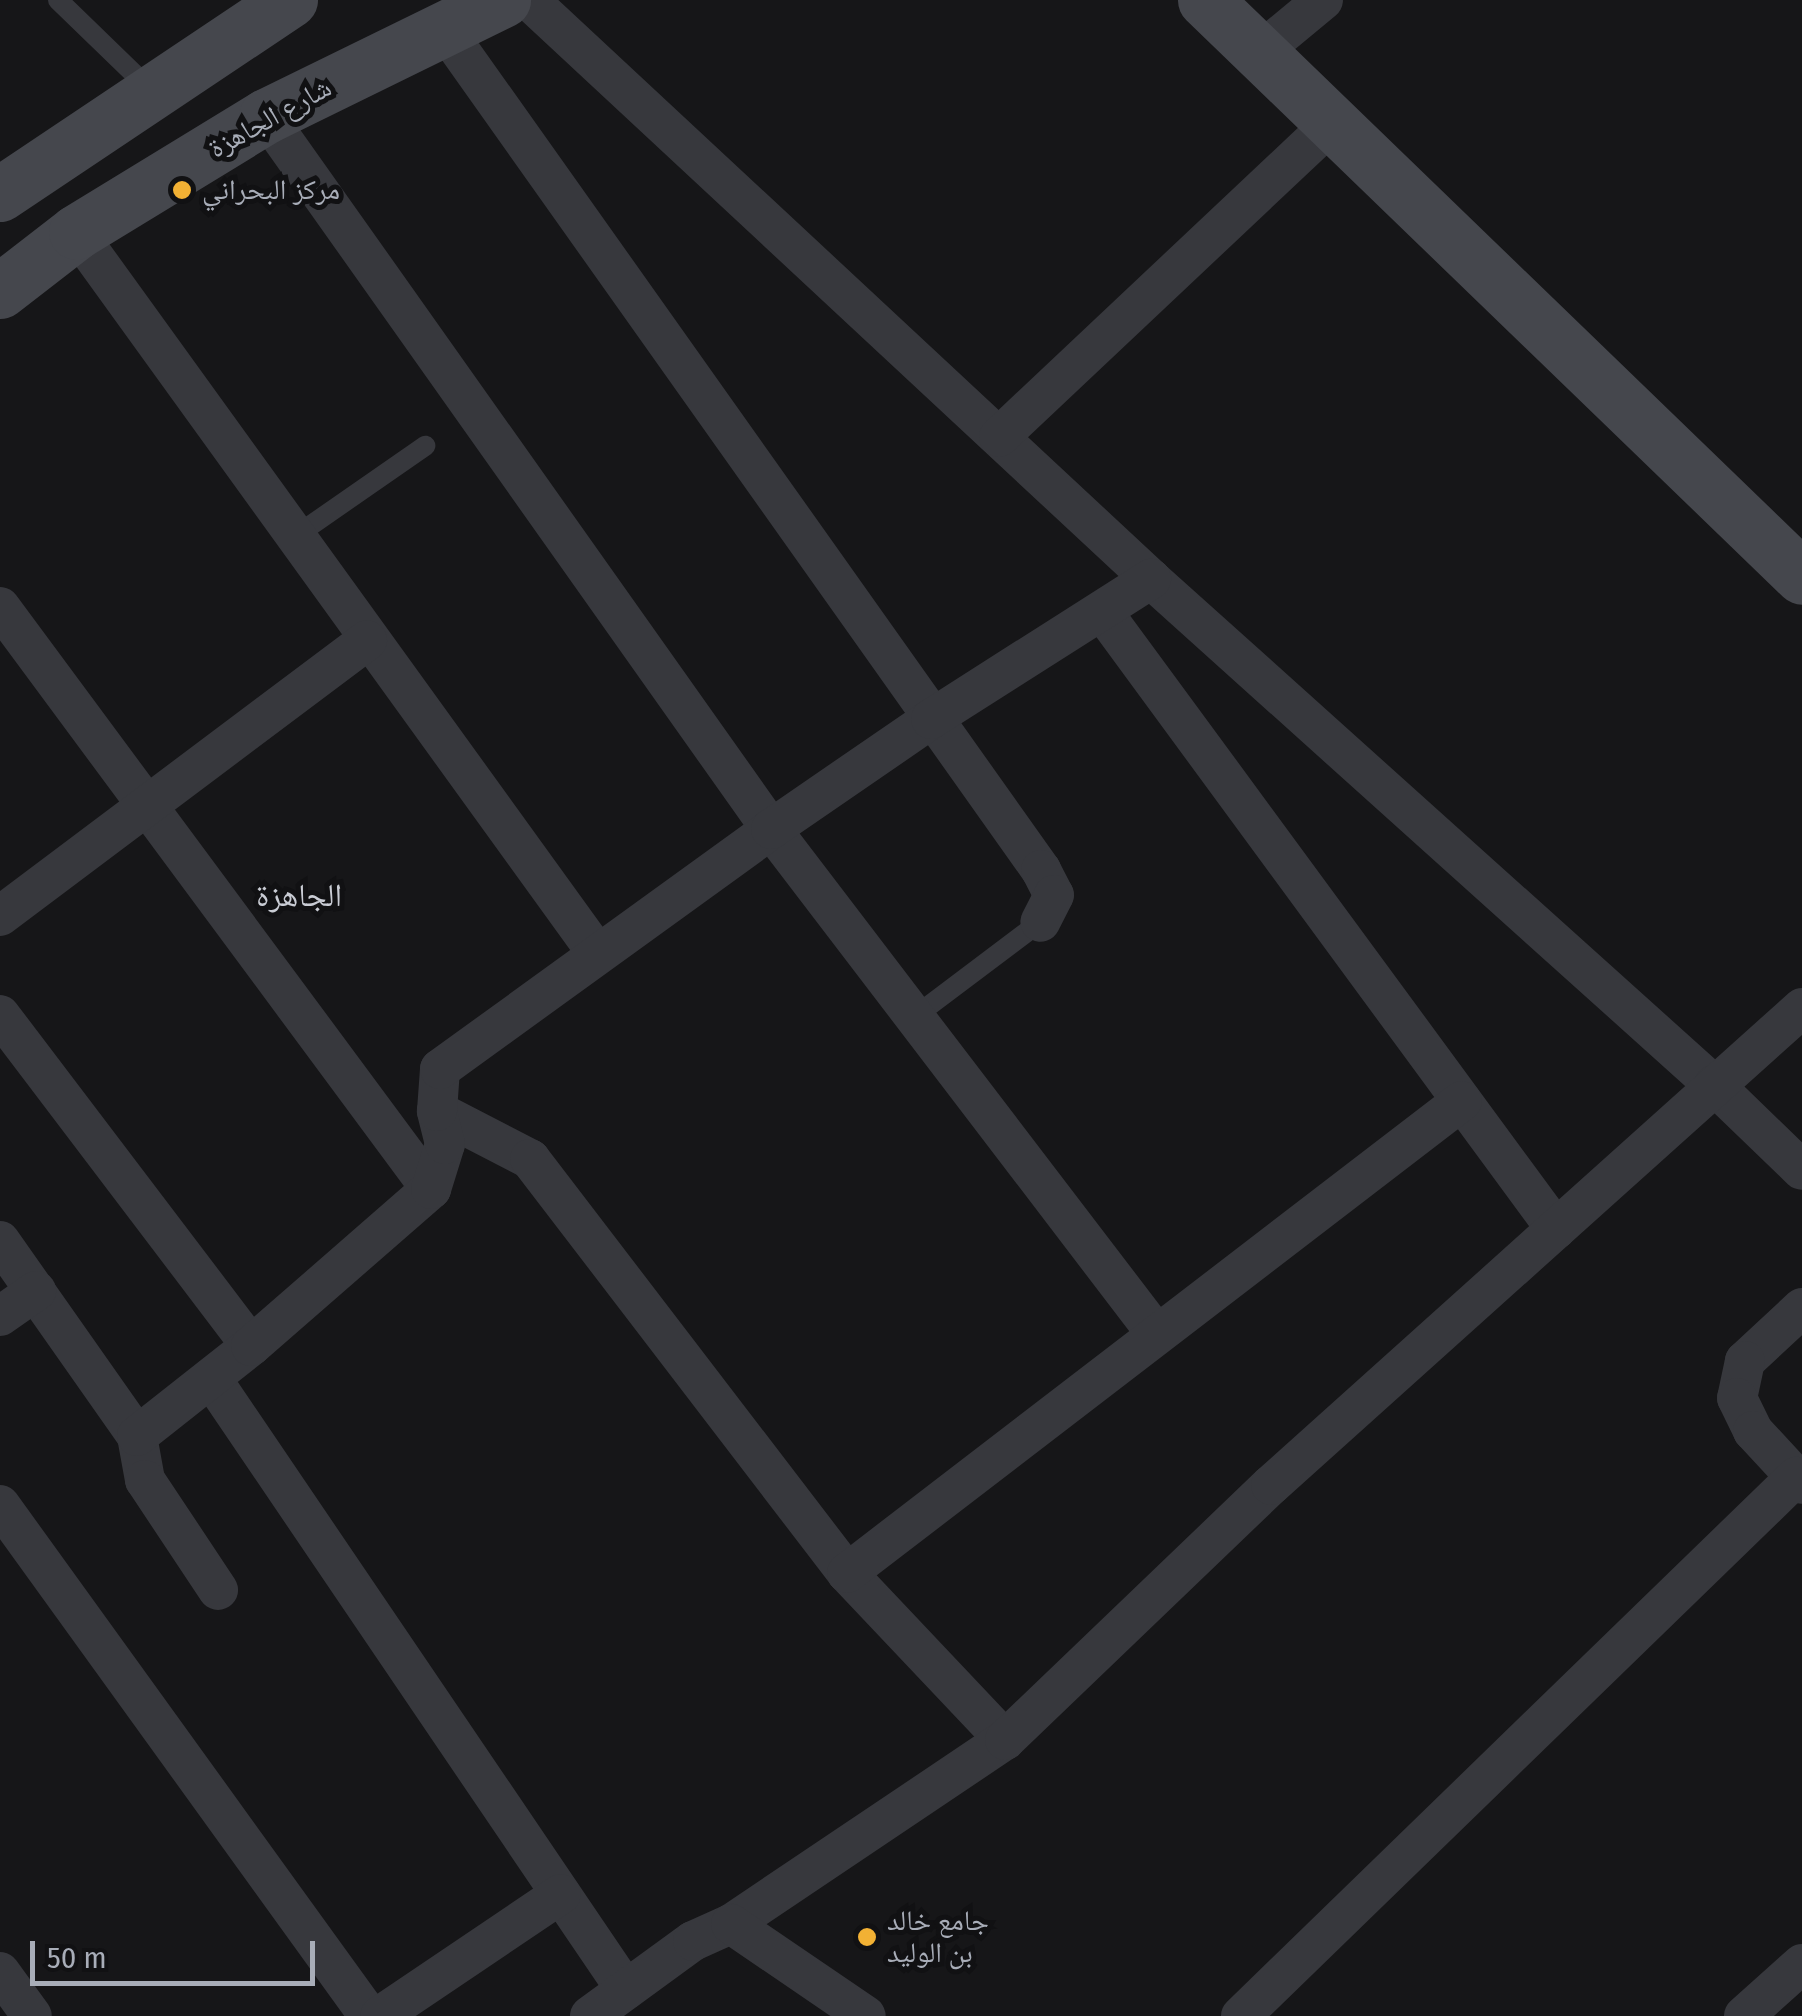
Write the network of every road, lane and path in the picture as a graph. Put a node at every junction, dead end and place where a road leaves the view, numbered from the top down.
1 (58, 0) edge
2 (290, 0) edge
3 (503, 0) edge
4 (530, 0) edge
5 (1205, 0) edge
6 (1323, 0) edge
7 (443, 27) junction
8 (1259, 53) junction
9 (152, 90) junction
10 (266, 116) junction
11 (1332, 123) junction
12 (0, 194) edge
13 (76, 232) junction
14 (4, 281) edge
15 (999, 437) junction
16 (426, 446) dead end
17 (294, 537) junction
18 (1802, 576) edge
19 (1151, 580) junction
20 (0, 607) edge
21 (1102, 611) junction
22 (367, 640) junction
23 (931, 719) junction
24 (145, 805) junction
25 (771, 829) junction
26 (0, 916) edge
27 (1040, 922) joint
28 (598, 953) junction
29 (1802, 1008) edge
30 (0, 1015) edge
31 (914, 1017) junction
32 (1714, 1085) junction
33 (1462, 1101) junction
34 (437, 1111) junction
35 (1802, 1170) edge
36 (431, 1189) junction
37 (1556, 1229) junction
38 (0, 1241) edge
39 (36, 1291) junction
40 (1802, 1308) edge
41 (0, 1316) edge
42 (1155, 1332) junction
43 (251, 1346) junction
44 (210, 1378) junction
45 (137, 1436) junction
46 (1799, 1481) edge
47 (0, 1505) edge
48 (847, 1573) junction
49 (218, 1590) dead end
50 (1004, 1740) junction
51 (561, 1894) junction
52 (731, 1924) junction
53 (1802, 1964) edge
54 (0, 1972) edge
55 (626, 1990) junction
56 (32, 2016) edge
57 (369, 2016) edge
58 (380, 2016) edge
59 (590, 2016) edge
60 (866, 2016) edge
61 (1241, 2016) edge
62 (1744, 2016) edge

1 - 9 lane
2 - 9 street
3 - 7 street, شارع الجاهزة
4 - 15 street
5 - 8 street
6 - 8 street
7 - 10 street, شارع الجاهزة
7 - 23 street
8 - 11 street
9 - 12 street
10 - 13 street, شارع الجاهزة
10 - 25 street
11 - 15 street
11 - 18 street
13 - 14 street, شارع الجاهزة
13 - 17 street
15 - 19 street
16 - 17 lane
17 - 22 street
19 - 21 street
19 - 32 street
20 - 24 street
21 - 23 street
21 - 33 street
22 - 24 street
22 - 28 street
23 - 25 street
23 - 27 street
24 - 26 street
24 - 36 street
25 - 28 street
25 - 31 street
27 - 31 lane
28 - 34 street
29 - 32 street
30 - 43 street
31 - 42 street
32 - 35 street
32 - 37 street
33 - 37 street
33 - 42 street
34 - 36 street
34 - 48 street
36 - 43 street
37 - 50 street
38 - 39 street
39 - 41 street
39 - 45 street
40 - 46 street
42 - 48 street
43 - 44 street
44 - 45 street
44 - 51 street
45 - 49 street
46 - 61 street
47 - 57 street
48 - 50 street
50 - 52 street
51 - 55 street
51 - 58 street
52 - 55 street
52 - 60 street
53 - 62 street
54 - 56 street
55 - 59 street

